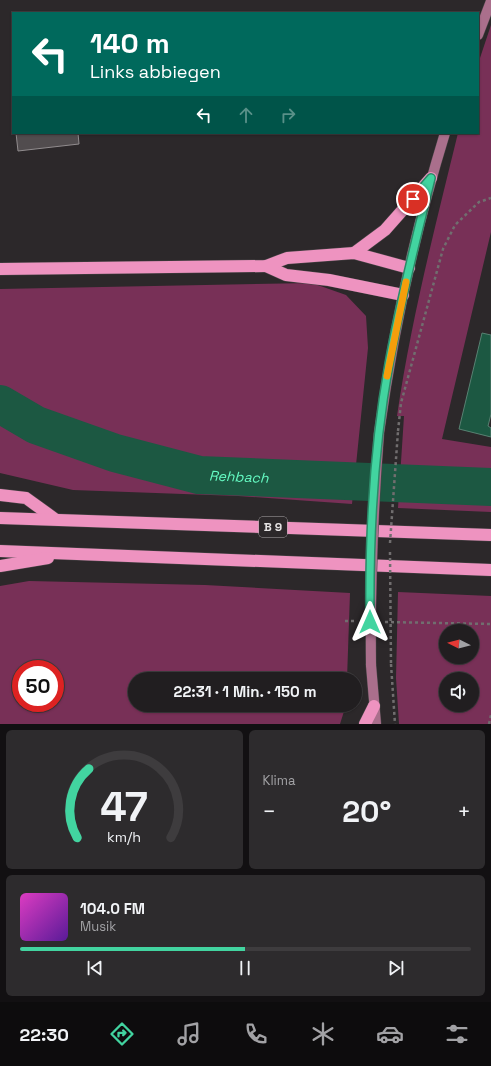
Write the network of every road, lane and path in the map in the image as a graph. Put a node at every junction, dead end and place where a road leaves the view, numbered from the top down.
1 (491, 1) edge
2 (479, 31) edge
3 (445, 134) edge
4 (431, 178) junction
5 (491, 198) edge
6 (354, 253) junction
7 (266, 266) junction
8 (0, 268) edge
9 (409, 268) junction
10 (403, 295) junction
11 (0, 495) edge
12 (0, 518) edge
13 (55, 519) junction
14 (491, 535) edge
15 (0, 551) edge
16 (77, 553) junction
17 (0, 566) edge
18 (491, 570) edge
19 (345, 621) dead end
20 (360, 621) dead end
21 (383, 622) dead end
22 (491, 624) edge
23 (374, 706) junction
24 (491, 715) edge
25 (365, 724) edge
26 (376, 724) edge
27 (395, 724) edge
28 (489, 724) edge

1 - 2 main road
3 - 4 main road
4 - 6 highway
4 - 9 main road
5 - 27 path, bridge
6 - 7 highway
6 - 9 highway
7 - 8 highway
7 - 10 highway
9 - 10 main road
10 - 23 main road, bridge
11 - 13 highway
12 - 13 highway, B 9
13 - 14 highway, B 9
15 - 16 highway
16 - 17 highway
16 - 18 highway
19 - 20 path
21 - 22 path
23 - 25 highway
23 - 26 main road
24 - 28 path

